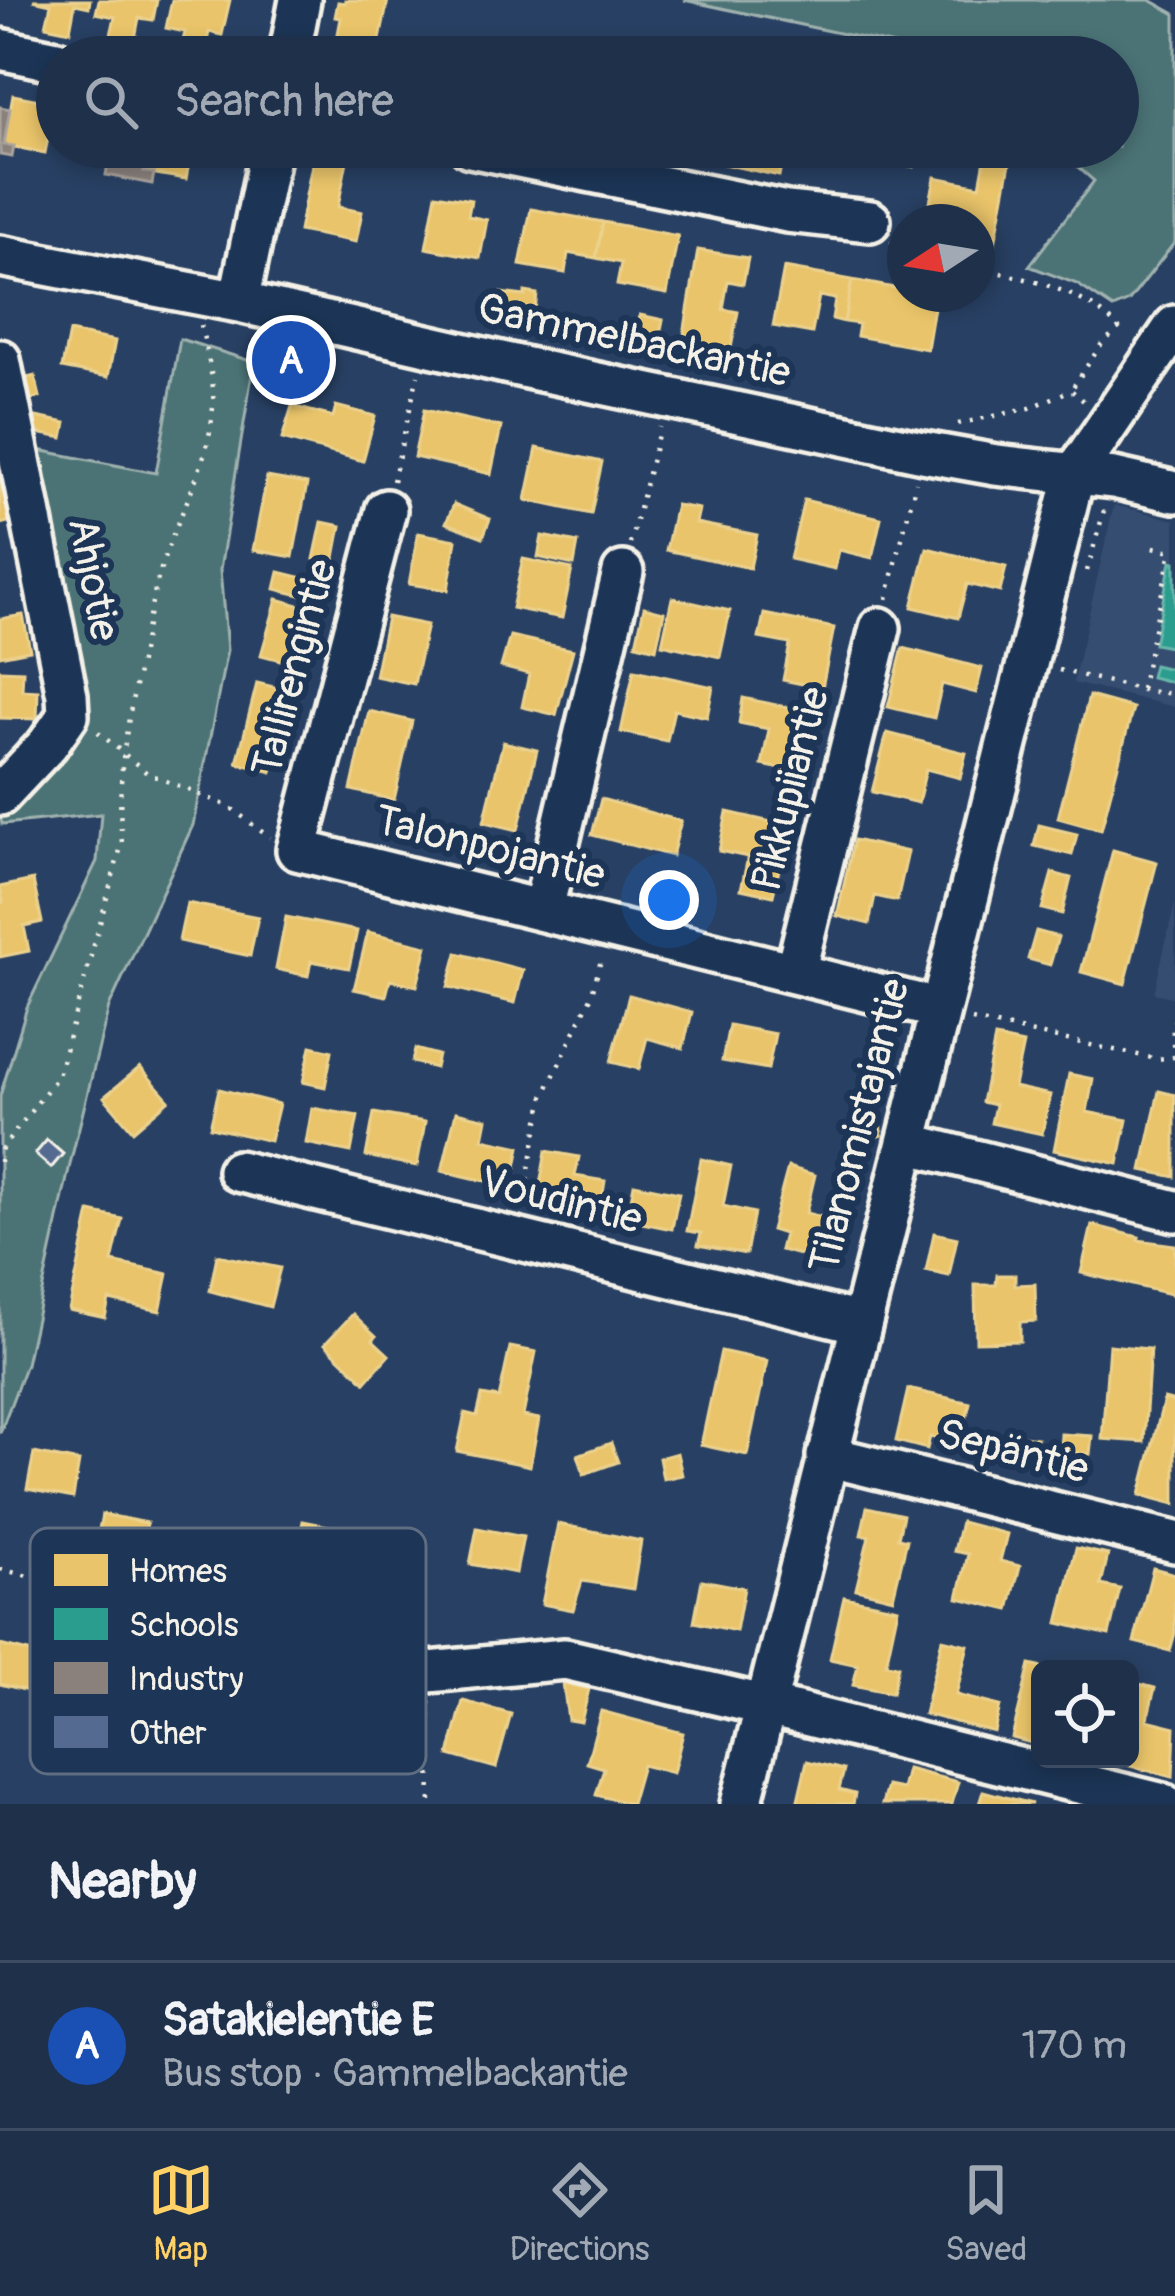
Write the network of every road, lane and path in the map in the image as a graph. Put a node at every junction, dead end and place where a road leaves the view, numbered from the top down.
1 (300, 0) edge
2 (293, 36) edge
3 (0, 49) edge
4 (36, 57) edge
5 (264, 168) edge
6 (572, 168) edge
7 (870, 221) dead end
8 (0, 256) edge
9 (995, 271) edge
10 (221, 298) junction
11 (1175, 326) edge
12 (425, 345) junction
13 (0, 360) edge
14 (1071, 390) dead end
15 (667, 398) junction
16 (923, 452) junction
17 (1075, 472) junction
18 (1175, 492) edge
19 (386, 510) joint
20 (1150, 546) dead end
21 (623, 572) joint
22 (880, 628) joint
23 (1059, 670) dead end
24 (1141, 689) junction
25 (1175, 694) edge
26 (68, 715) junction
27 (122, 750) junction
28 (0, 795) edge
29 (297, 850) junction
30 (544, 909) junction
31 (610, 928) junction
32 (796, 973) junction
33 (956, 1014) junction
34 (1175, 1019) edge
35 (1175, 1057) edge
36 (907, 1142) junction
37 (0, 1162) edge
38 (238, 1171) dead end
39 (1175, 1210) edge
40 (514, 1239) junction
41 (860, 1323) junction
42 (827, 1456) junction
43 (1175, 1542) edge
44 (0, 1569) edge
45 (30, 1577) edge
46 (426, 1671) edge
47 (429, 1672) junction
48 (767, 1705) junction
49 (431, 1804) edge
50 (741, 1804) edge
51 (1163, 1804) edge

1 - 2 street
3 - 4 street
5 - 10 street
6 - 7 street
8 - 10 street, Gammelbackantie
9 - 14 path
10 - 12 street, Gammelbackantie
10 - 27 path
11 - 17 street
12 - 15 street, Gammelbackantie
12 - 19 path
13 - 26 street, Ahjotie
15 - 16 street, Gammelbackantie
15 - 21 path
16 - 17 street, Gammelbackantie
16 - 22 path
17 - 18 street, Gammelbackantie
17 - 33 street, Tilanomistajantie
19 - 29 street, Tallirengintie
20 - 24 path
21 - 30 street
22 - 32 street, Pikkupiiantie
23 - 24 path
24 - 25 path
26 - 27 path
26 - 28 street
27 - 29 path
27 - 37 path
29 - 30 street, Talonpojantie
30 - 31 street, Talonpojantie
31 - 32 street, Talonpojantie
31 - 40 path
32 - 33 street, Talonpojantie
33 - 35 path
33 - 36 street, Tilanomistajantie
34 - 35 path
36 - 39 street
36 - 41 street, Tilanomistajantie
38 - 40 street, Voudintie
40 - 41 street, Voudintie
41 - 42 street, Tilanomistajantie
42 - 43 street, Sepäntie
42 - 48 street, Tilanomistajantie
44 - 45 path
46 - 47 street
47 - 48 street
47 - 49 path
48 - 50 street, Tilanomistajantie
48 - 51 street

